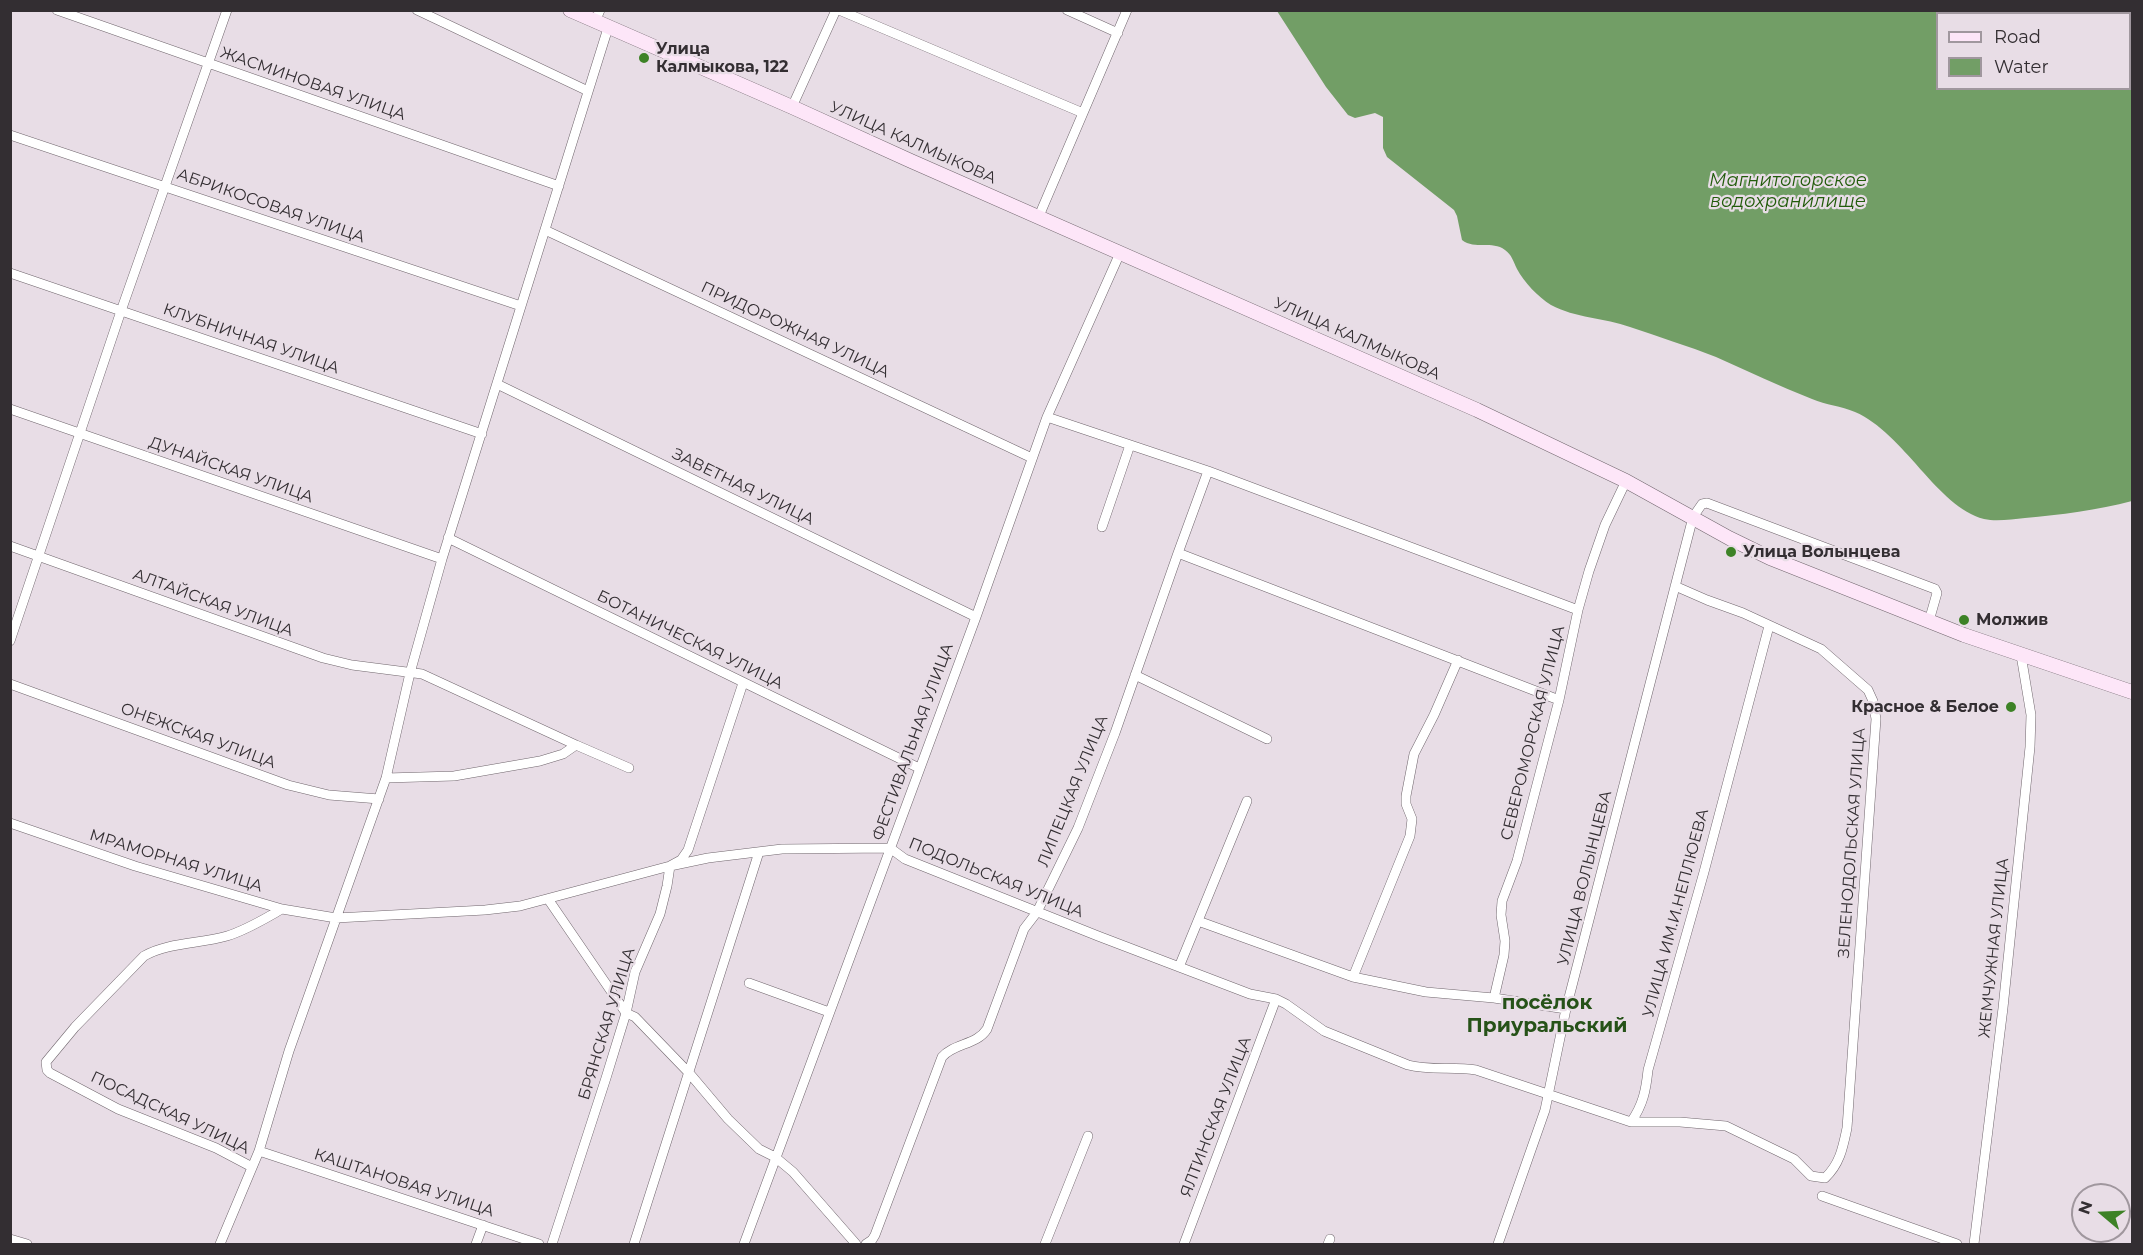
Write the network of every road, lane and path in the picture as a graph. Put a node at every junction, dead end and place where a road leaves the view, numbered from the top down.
1 (57, 10) edge
2 (227, 10) edge
3 (417, 10) edge
4 (570, 10) edge
5 (837, 10) edge
6 (1067, 10) edge
7 (1127, 10) edge
8 (601, 20) edge
9 (1118, 33) junction
10 (209, 63) junction
11 (588, 91) junction
12 (792, 106) junction
13 (1083, 113) junction
14 (10, 135) edge
15 (559, 186) junction
16 (165, 187) junction
17 (1039, 216) junction
18 (545, 230) junction
19 (1120, 253) junction
20 (10, 273) edge
21 (521, 306) junction
22 (121, 310) junction
23 (497, 384) junction
24 (10, 409) edge
25 (1047, 417) junction
26 (80, 434) junction
27 (482, 434) junction
28 (1130, 445) junction
29 (1032, 458) junction
30 (1208, 471) junction
31 (1626, 481) junction
32 (1693, 517) junction
33 (1102, 527) dead end
34 (448, 538) junction
35 (10, 546) edge
36 (1178, 553) junction
37 (39, 555) junction
38 (442, 559) junction
39 (1676, 586) junction
40 (1578, 610) junction
41 (976, 617) junction
42 (1929, 621) junction
43 (1768, 626) junction
44 (10, 641) edge
45 (2021, 655) junction
46 (1458, 660) junction
47 (410, 673) junction
48 (1135, 675) junction
49 (743, 683) junction
50 (10, 684) edge
51 (2133, 692) edge
52 (1559, 700) junction
53 (1267, 739) dead end
54 (576, 745) junction
55 (629, 768) dead end
56 (919, 768) junction
57 (386, 778) junction
58 (379, 799) junction
59 (1247, 801) dead end
60 (10, 823) edge
61 (890, 848) junction
62 (759, 852) junction
63 (670, 866) junction
64 (548, 899) junction
65 (282, 909) junction
66 (1037, 912) junction
67 (336, 918) junction
68 (1198, 921) junction
69 (1179, 967) junction
70 (1353, 977) junction
71 (749, 983) dead end
72 (1494, 998) junction
73 (1276, 999) junction
74 (1566, 1009) junction
75 (829, 1012) junction
76 (626, 1013) junction
77 (690, 1074) junction
78 (1549, 1094) junction
79 (1631, 1122) junction
80 (1088, 1136) dead end
81 (259, 1151) junction
82 (775, 1157) junction
83 (252, 1167) junction
84 (1822, 1196) dead end
85 (483, 1225) junction
86 (10, 1239) edge
87 (854, 1242) edge
88 (27, 1245) edge
89 (220, 1245) edge
90 (476, 1245) edge
91 (539, 1245) edge
92 (552, 1245) edge
93 (634, 1245) edge
94 (744, 1245) edge
95 (864, 1245) edge
96 (1045, 1245) edge
97 (1184, 1245) edge
98 (1498, 1245) edge
99 (1957, 1245) edge
100 (1974, 1245) edge

1 - 10 street, ЖАСМИНОВАЯ УЛИЦА
2 - 10 street
3 - 11 street
4 - 8 main road, УЛИЦА КАЛМЫКОВА
5 - 12 street
5 - 13 street
6 - 9 street
7 - 9 street
8 - 11 street
8 - 12 main road, УЛИЦА КАЛМЫКОВА
9 - 13 street
10 - 15 street, ЖАСМИНОВАЯ УЛИЦА
10 - 16 street
11 - 15 street
12 - 17 main road, УЛИЦА КАЛМЫКОВА
13 - 17 street
14 - 16 street, АБРИКОСОВАЯ УЛИЦА
15 - 18 street
16 - 21 street, АБРИКОСОВАЯ УЛИЦА
16 - 22 street
17 - 19 main road, УЛИЦА КАЛМЫКОВА
18 - 21 street
18 - 29 street, ПРИДОРОЖНАЯ УЛИЦА
19 - 25 street, ФЕСТИВАЛЬНАЯ УЛИЦА
19 - 31 main road, УЛИЦА КАЛМЫКОВА
20 - 22 street, КЛУБНИЧНАЯ УЛИЦА
21 - 23 street
22 - 26 street
22 - 27 street, КЛУБНИЧНАЯ УЛИЦА
23 - 27 street
23 - 41 street, ЗАВЕТНАЯ УЛИЦА
24 - 26 street, ДУНАЙСКАЯ УЛИЦА
25 - 28 street
25 - 29 street, ФЕСТИВАЛЬНАЯ УЛИЦА
26 - 37 street
26 - 38 street, ДУНАЙСКАЯ УЛИЦА
27 - 34 street
28 - 30 street
28 - 33 street
29 - 41 street, ФЕСТИВАЛЬНАЯ УЛИЦА
30 - 36 street, ЛИПЕЦКАЯ УЛИЦА
30 - 40 street
31 - 32 main road, УЛИЦА КАЛМЫКОВА
31 - 40 street, СЕВЕРОМОРСКАЯ УЛИЦА
32 - 39 street, УЛИЦА ВОЛЫНЦЕВА
32 - 42 main road, УЛИЦА КАЛМЫКОВА
32 - 42 street
34 - 38 street
34 - 49 street, БОТАНИЧЕСКАЯ УЛИЦА
35 - 37 street, АЛТАЙСКАЯ УЛИЦА
36 - 46 street
36 - 48 street, ЛИПЕЦКАЯ УЛИЦА
37 - 44 street
37 - 47 street, АЛТАЙСКАЯ УЛИЦА
38 - 47 street
39 - 43 street, ЗЕЛЕНОДОЛЬСКАЯ УЛИЦА
39 - 74 street, УЛИЦА ВОЛЫНЦЕВА
40 - 52 street, СЕВЕРОМОРСКАЯ УЛИЦА
41 - 56 street, ФЕСТИВАЛЬНАЯ УЛИЦА
42 - 45 main road, УЛИЦА КАЛМЫКОВА
43 - 79 street, УЛИЦА ИМ.И.НЕПЛЮЕВА
43 - 79 street, ЗЕЛЕНОДОЛЬСКАЯ УЛИЦА
45 - 51 main road, УЛИЦА КАЛМЫКОВА
45 - 100 street, ЖЕМЧУЖНАЯ УЛИЦА
46 - 52 street
46 - 70 street
47 - 54 street, АЛТАЙСКАЯ УЛИЦА
47 - 57 street
48 - 53 street
48 - 66 street, ЛИПЕЦКАЯ УЛИЦА
49 - 56 street, БОТАНИЧЕСКАЯ УЛИЦА
49 - 63 street
50 - 58 street, ОНЕЖСКАЯ УЛИЦА
52 - 72 street, СЕВЕРОМОРСКАЯ УЛИЦА
54 - 55 street, АЛТАЙСКАЯ УЛИЦА
54 - 57 street
56 - 61 street, ФЕСТИВАЛЬНАЯ УЛИЦА
57 - 58 street
58 - 67 street
59 - 68 street
60 - 65 street, МРАМОРНАЯ УЛИЦА
61 - 62 street, ПОДОЛЬСКАЯ УЛИЦА
61 - 66 street, ПОДОЛЬСКАЯ УЛИЦА
61 - 75 street, ФЕСТИВАЛЬНАЯ УЛИЦА
62 - 63 street, ПОДОЛЬСКАЯ УЛИЦА
62 - 77 street
63 - 64 street, ПОДОЛЬСКАЯ УЛИЦА
63 - 76 street, БРЯНСКАЯ УЛИЦА
64 - 67 street, ПОДОЛЬСКАЯ УЛИЦА
64 - 76 street, ЛИПЕЦКАЯ УЛИЦА
65 - 67 street, МРАМОРНАЯ УЛИЦА
65 - 83 street, ПОСАДСКАЯ УЛИЦА
66 - 69 street, ПОДОЛЬСКАЯ УЛИЦА
66 - 95 street, ЛИПЕЦКАЯ УЛИЦА
67 - 81 street
68 - 69 street
68 - 70 street
69 - 73 street, ПОДОЛЬСКАЯ УЛИЦА
70 - 72 street
71 - 75 street
72 - 74 street
73 - 78 street, ПОДОЛЬСКАЯ УЛИЦА
73 - 97 street, ЯЛТИНСКАЯ УЛИЦА
74 - 78 street, УЛИЦА ВОЛЫНЦЕВА
75 - 82 street, ФЕСТИВАЛЬНАЯ УЛИЦА
76 - 77 street, ЛИПЕЦКАЯ УЛИЦА
76 - 92 street, БРЯНСКАЯ УЛИЦА
77 - 82 street, ЛИПЕЦКАЯ УЛИЦА
77 - 93 street
78 - 79 street
78 - 98 street, УЛИЦА ВОЛЫНЦЕВА
80 - 96 street
81 - 83 street
81 - 85 street, КАШТАНОВАЯ УЛИЦА
82 - 87 street, ЛИПЕЦКАЯ УЛИЦА
82 - 94 street, ФЕСТИВАЛЬНАЯ УЛИЦА
83 - 89 street
84 - 99 street
85 - 90 street
85 - 91 street, КАШТАНОВАЯ УЛИЦА
86 - 88 street
87 - 95 street, ЛИПЕЦКАЯ УЛИЦА

